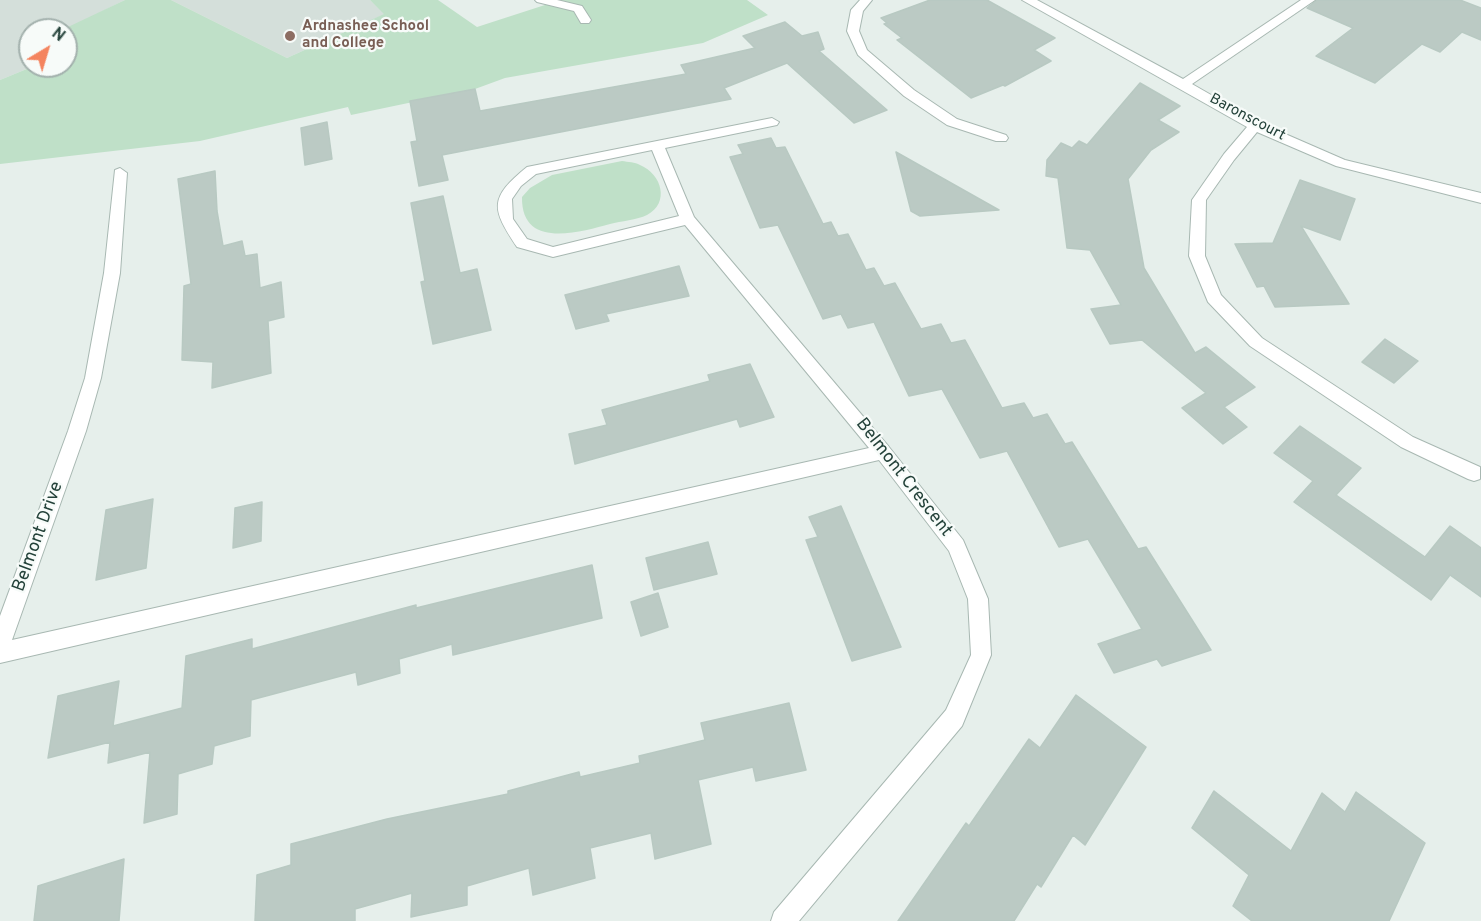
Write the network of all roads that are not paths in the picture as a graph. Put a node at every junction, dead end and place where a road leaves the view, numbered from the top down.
1 (541, 0) edge
2 (866, 0) edge
3 (1028, 0) edge
4 (1308, 0) edge
5 (585, 20) dead end
6 (1183, 84) junction
7 (772, 122) dead end
8 (1255, 126) junction
9 (1000, 138) dead end
10 (657, 145) junction
11 (120, 173) dead end
12 (1481, 198) edge
13 (687, 219) junction
14 (883, 452) junction
15 (1474, 473) dead end
16 (0, 644) edge
17 (0, 653) edge
18 (783, 921) edge

1 - 5 street
2 - 9 street
3 - 6 street, Baronscourt
4 - 6 street
6 - 8 street, Baronscourt
7 - 10 street
8 - 12 street, Baronscourt
8 - 15 street
10 - 13 street, Belmont Crescent
10 - 13 street
11 - 16 street, Belmont Drive
13 - 14 street, Belmont Crescent
14 - 17 street
14 - 18 street, Belmont Crescent

